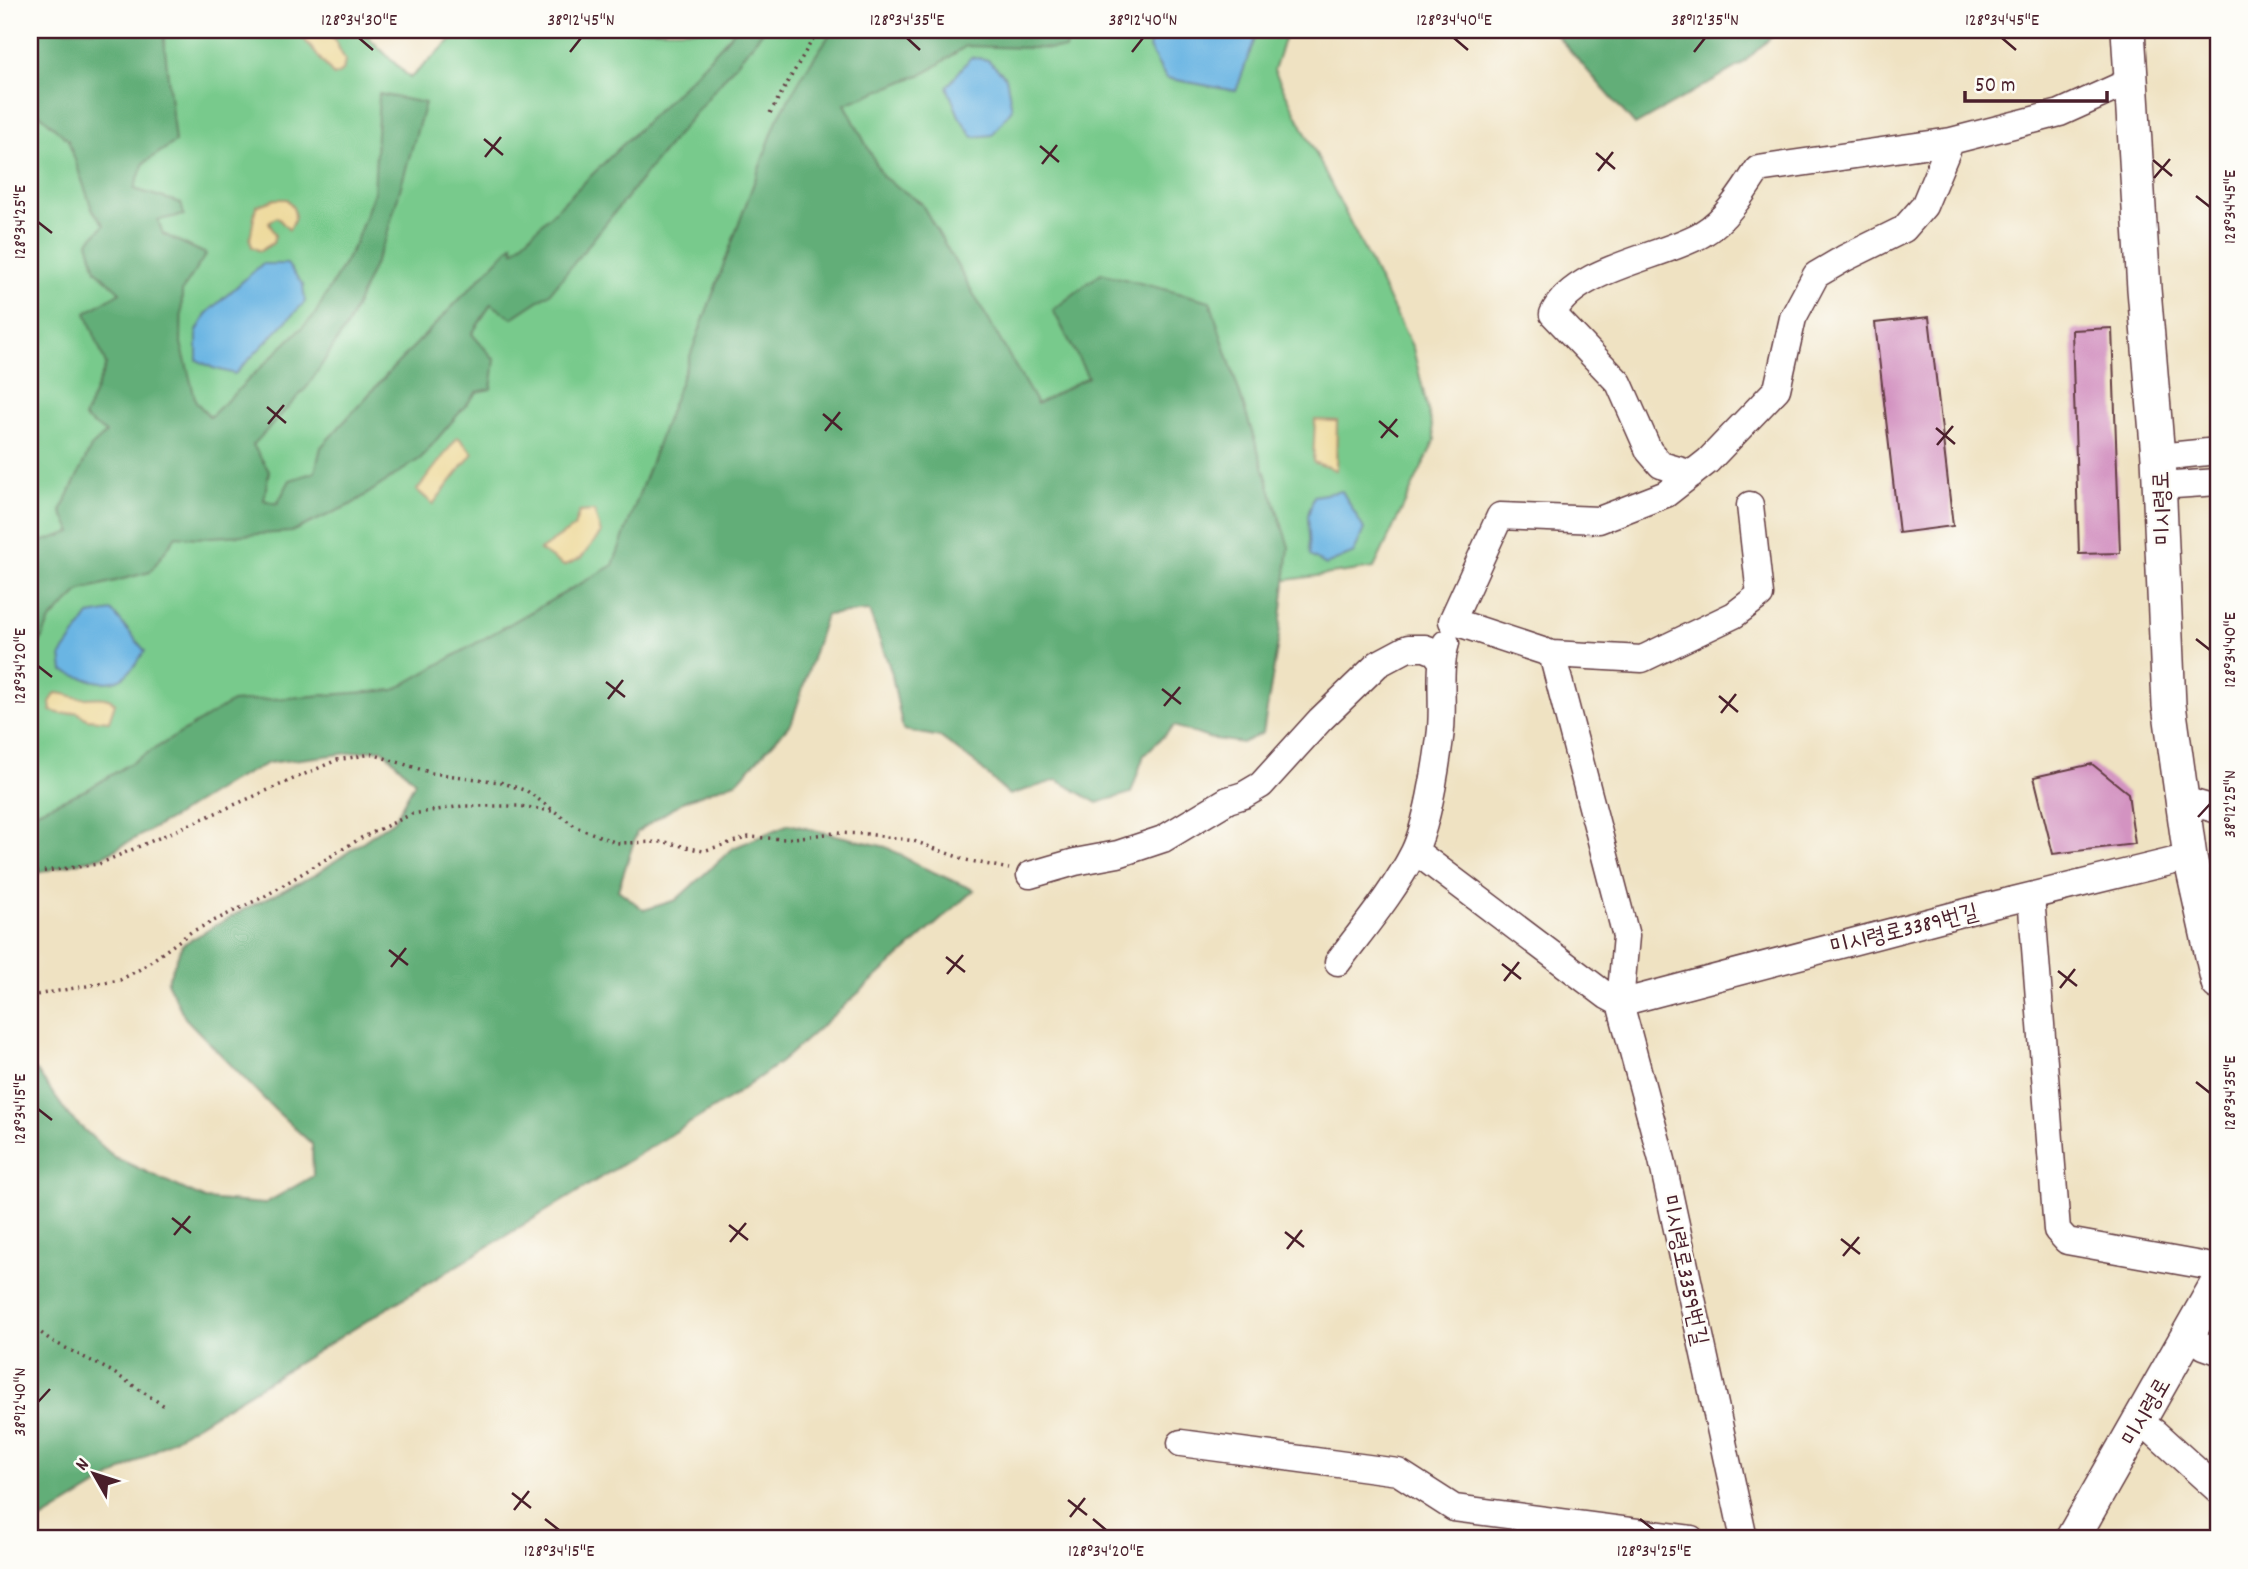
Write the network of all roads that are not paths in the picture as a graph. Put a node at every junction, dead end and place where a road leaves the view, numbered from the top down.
1 (2128, 30) edge
2 (2131, 81) junction
3 (1951, 141) junction
4 (2218, 451) edge
5 (2159, 472) junction
6 (1692, 474) junction
7 (2218, 482) edge
8 (1750, 505) dead end
9 (1452, 621) junction
10 (1552, 654) junction
11 (1441, 660) junction
12 (2180, 799) junction
13 (2218, 810) edge
14 (1415, 851) junction
15 (2190, 857) junction
16 (1030, 875) road end
17 (2031, 896) junction
18 (1338, 962) dead end
19 (2218, 983) edge
20 (1620, 1003) junction
21 (2218, 1268) edge
22 (2218, 1282) edge
23 (2213, 1339) edge
24 (2154, 1432) junction
25 (1181, 1443) dead end
26 (2218, 1490) edge
27 (1692, 1539) edge
28 (1744, 1539) edge
29 (2072, 1539) edge
30 (2091, 1539) edge

1 - 2 main road, 미시령로
2 - 3 street
2 - 5 main road, 미시령로
3 - 6 street
3 - 6 street
4 - 5 street
5 - 7 street
5 - 12 main road, 미시령로
6 - 9 street
8 - 10 street
9 - 10 street
9 - 11 street
10 - 20 street
11 - 14 street
11 - 16 street
12 - 13 street
12 - 15 main road, 미시령로
14 - 18 street
14 - 20 street
15 - 17 street, 미시령로3389번길
15 - 19 main road, 미시령로
17 - 20 street, 미시령로3389번길
17 - 21 street
20 - 28 street, 미시령로3359번길
22 - 29 main road, 미시령로
23 - 24 main road, 미시령로
24 - 26 street
24 - 30 main road, 미시령로
25 - 27 street

